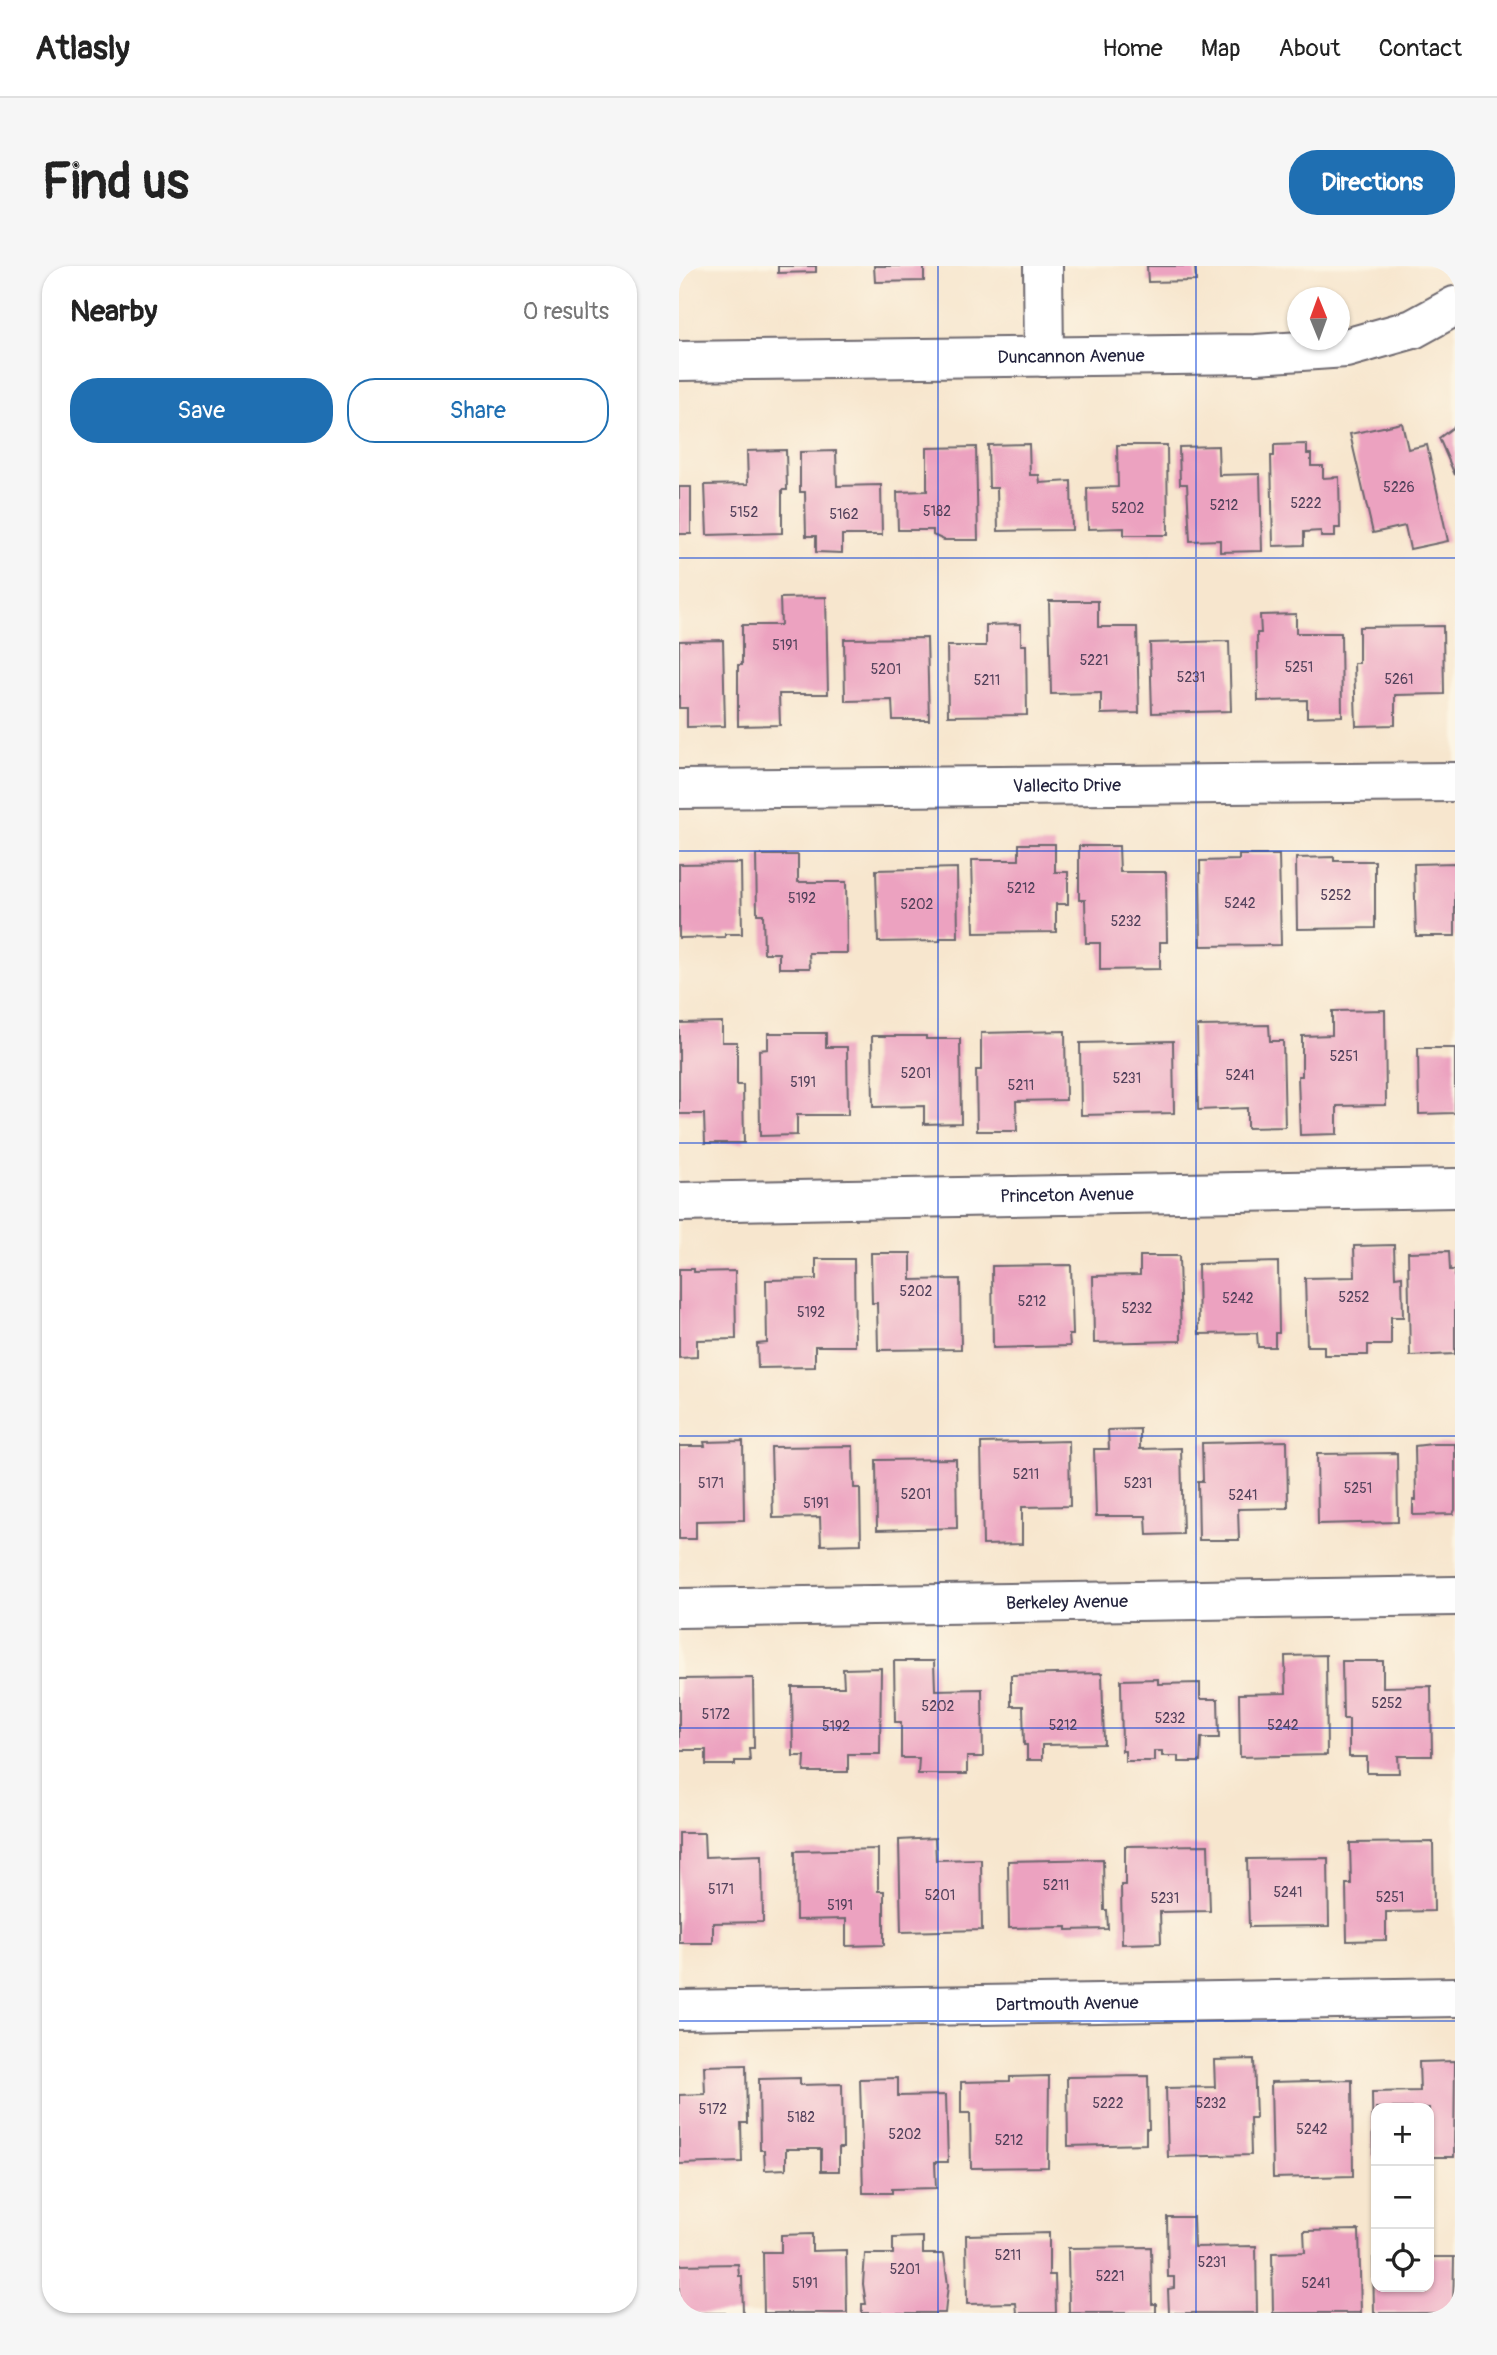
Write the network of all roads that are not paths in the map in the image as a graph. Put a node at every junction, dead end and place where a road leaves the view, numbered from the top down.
1 (1042, 266) edge
2 (1455, 306) edge
3 (1044, 357) junction
4 (679, 361) edge
5 (1455, 782) edge
6 (679, 789) edge
7 (1455, 1188) edge
8 (679, 1202) edge
9 (1455, 1596) edge
10 (679, 1608) edge
11 (1455, 1997) edge
12 (679, 2010) edge

1 - 3 street
2 - 3 street, Duncannon Avenue
3 - 4 street, Duncannon Avenue
5 - 6 street, Vallecito Drive
7 - 8 street, Princeton Avenue
9 - 10 street, Berkeley Avenue
11 - 12 street, Dartmouth Avenue

